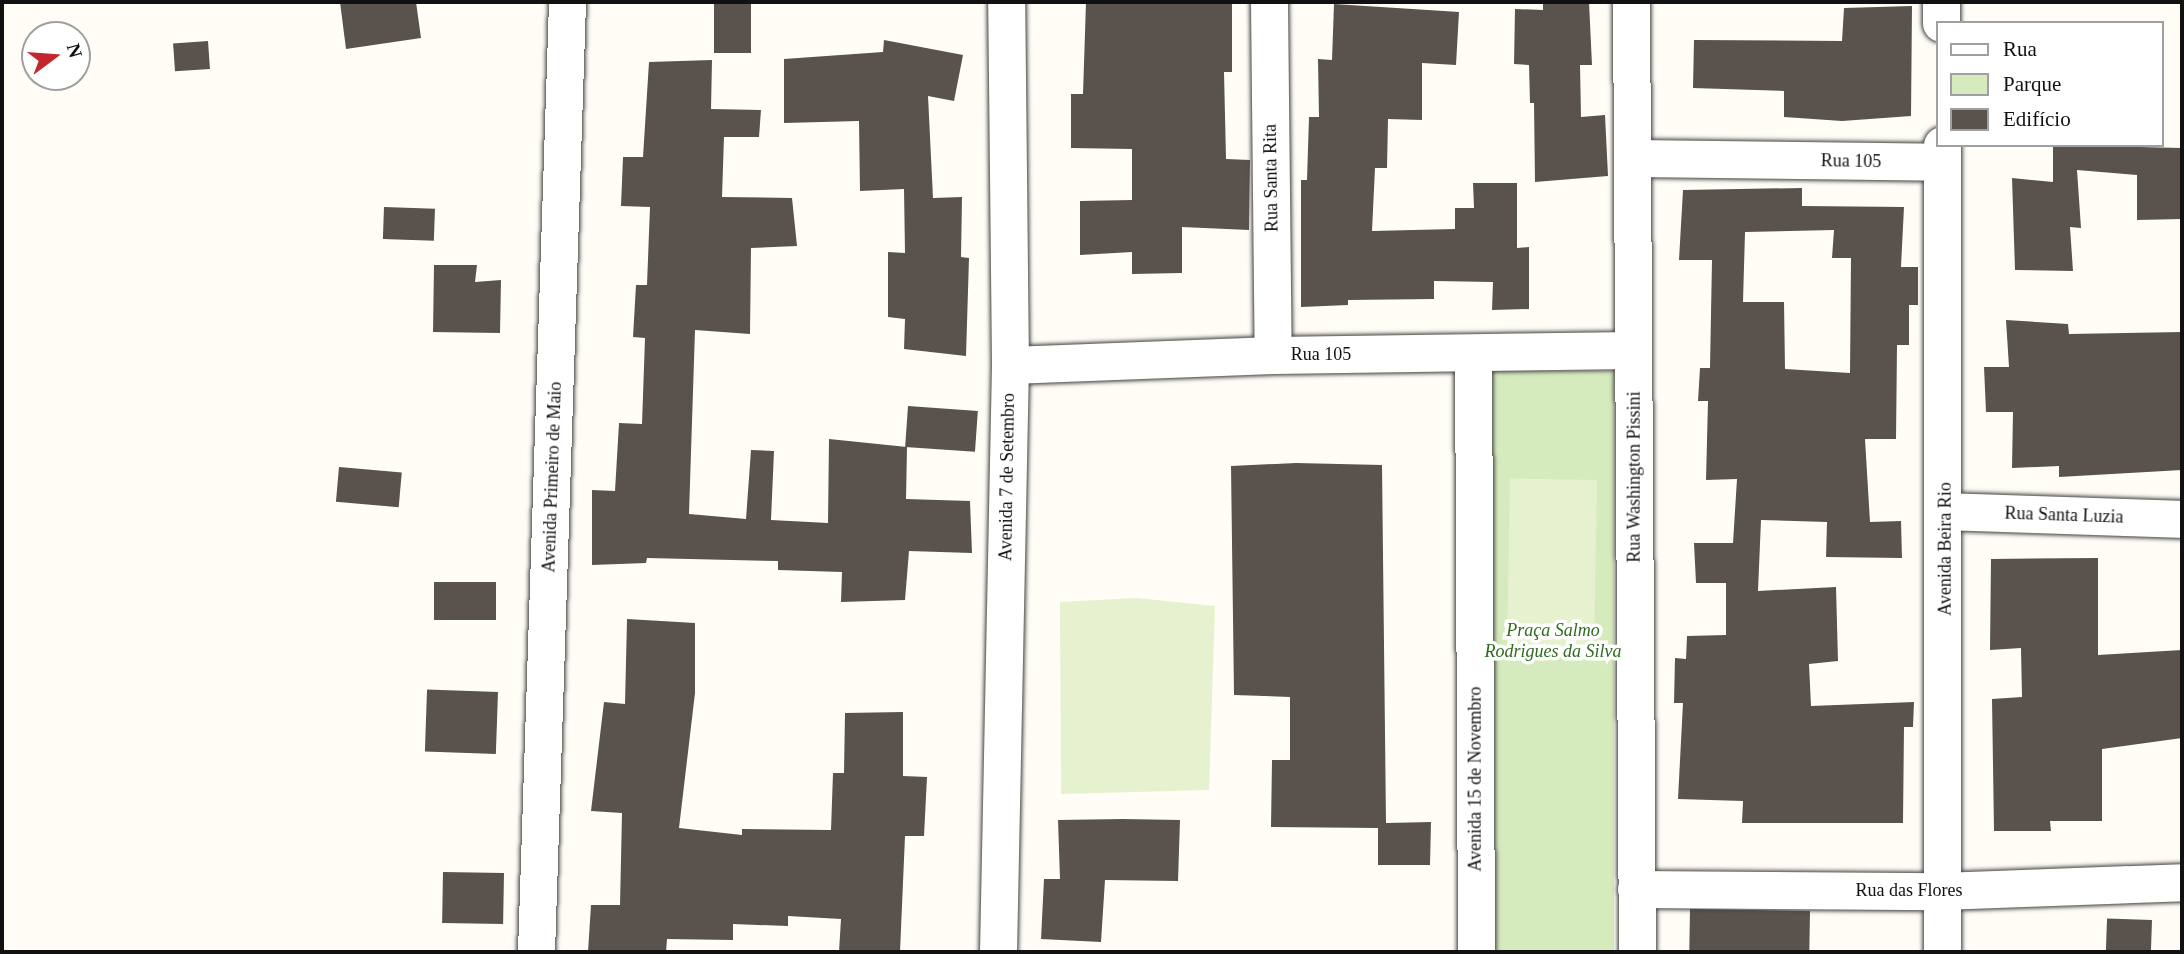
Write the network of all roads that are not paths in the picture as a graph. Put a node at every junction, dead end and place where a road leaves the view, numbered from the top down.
1 (567, 2) edge
2 (1006, 2) edge
3 (1269, 2) edge
4 (1631, 2) edge
5 (1941, 2) edge
6 (1941, 21) edge
7 (1942, 153) edge
8 (1633, 158) junction
9 (1633, 350) junction
10 (1473, 353) junction
11 (1273, 355) junction
12 (1010, 365) junction
13 (1945, 511) junction
14 (2182, 519) edge
15 (2182, 881) edge
16 (1636, 889) junction
17 (1941, 891) junction
18 (536, 952) edge
19 (998, 952) edge
20 (1476, 952) edge
21 (1637, 952) edge
22 (1942, 952) edge

1 - 18 street, Avenida Primeiro de Maio
2 - 12 street, Avenida 7 de Setembro
3 - 11 street, Rua Santa Rita
4 - 8 street, Rua Washington Pissini
5 - 6 street
7 - 8 street, Rua 105
7 - 13 street, Avenida Beira Rio
8 - 9 street, Rua Washington Pissini
9 - 10 street, Rua 105
9 - 16 street, Rua Washington Pissini
10 - 11 street, Rua 105
10 - 20 street, Avenida 15 de Novembro
11 - 12 street, Rua 105
12 - 19 street, Avenida 7 de Setembro
13 - 14 street, Rua Santa Luzia
13 - 17 street, Avenida Beira Rio
15 - 17 street, Rua das Flores
16 - 17 street, Rua das Flores
16 - 21 street, Rua Washington Pissini
17 - 22 street, Avenida Beira Rio

